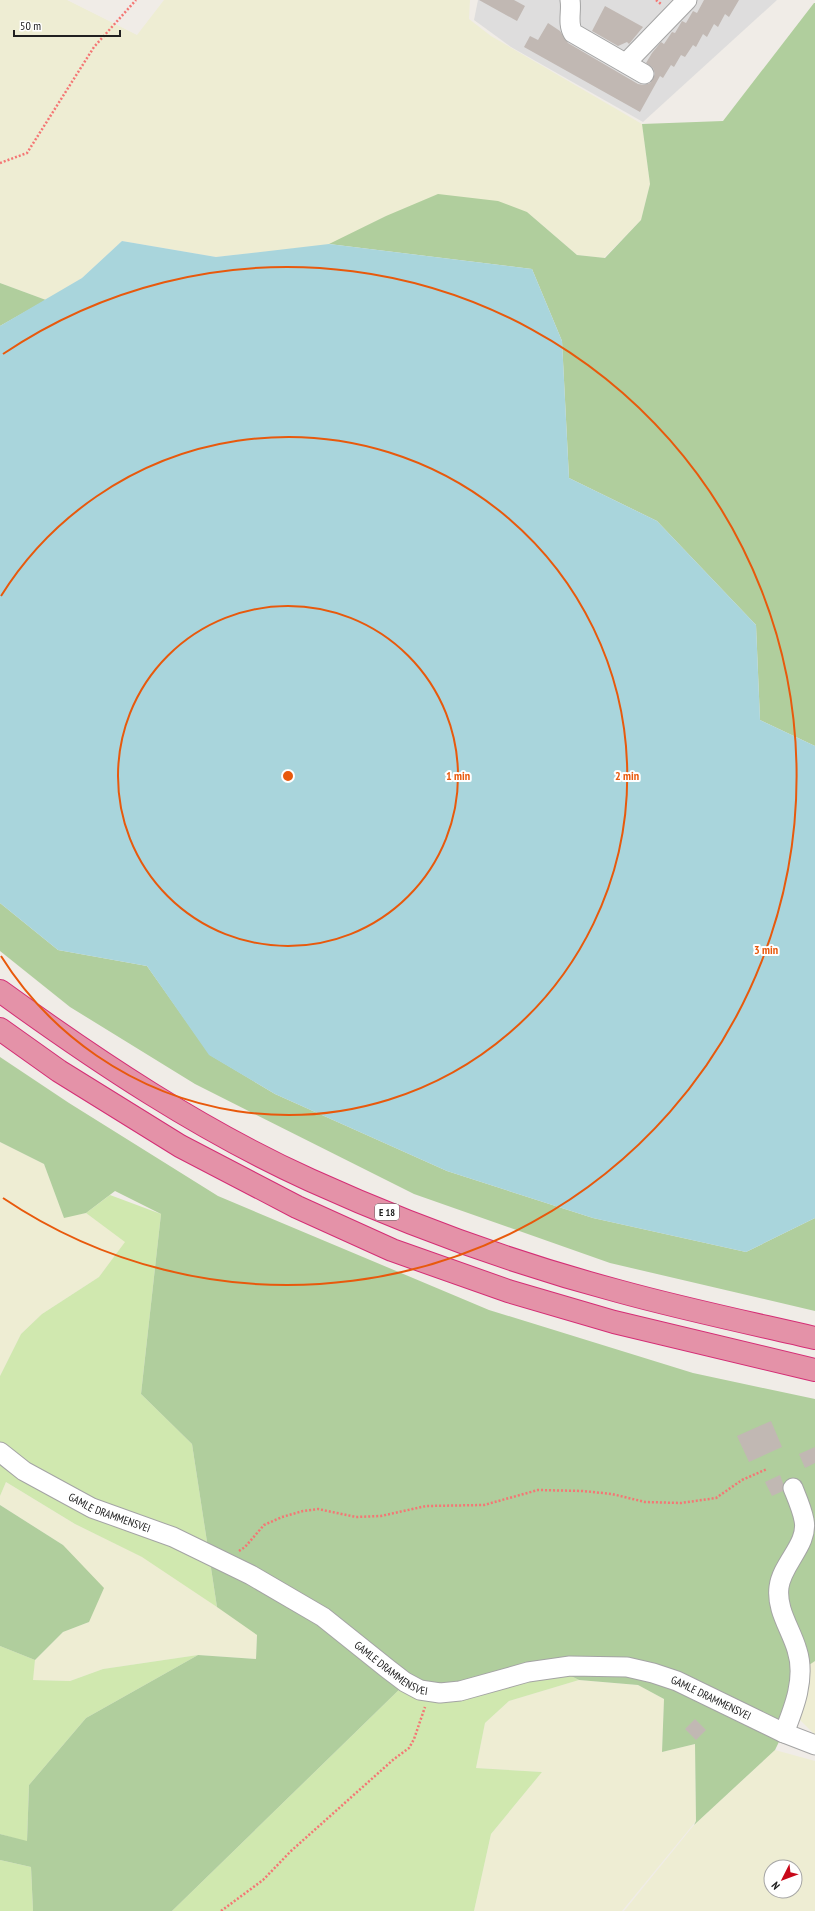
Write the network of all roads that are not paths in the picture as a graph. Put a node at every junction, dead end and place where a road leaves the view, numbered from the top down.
1 (570, 0) edge
2 (687, 0) edge
3 (626, 63) junction
4 (644, 74) dead end
5 (0, 991) edge
6 (0, 1029) edge
7 (815, 1338) edge
8 (815, 1370) edge
9 (0, 1452) edge
10 (793, 1488) dead end
11 (784, 1733) junction
12 (815, 1745) edge

1 - 3 street
2 - 3 street
3 - 4 street
5 - 7 highway, E 18
6 - 8 highway
9 - 11 street, GAMLE DRAMMENSVEI
10 - 11 street
11 - 12 street, GAMLE DRAMMENSVEI

